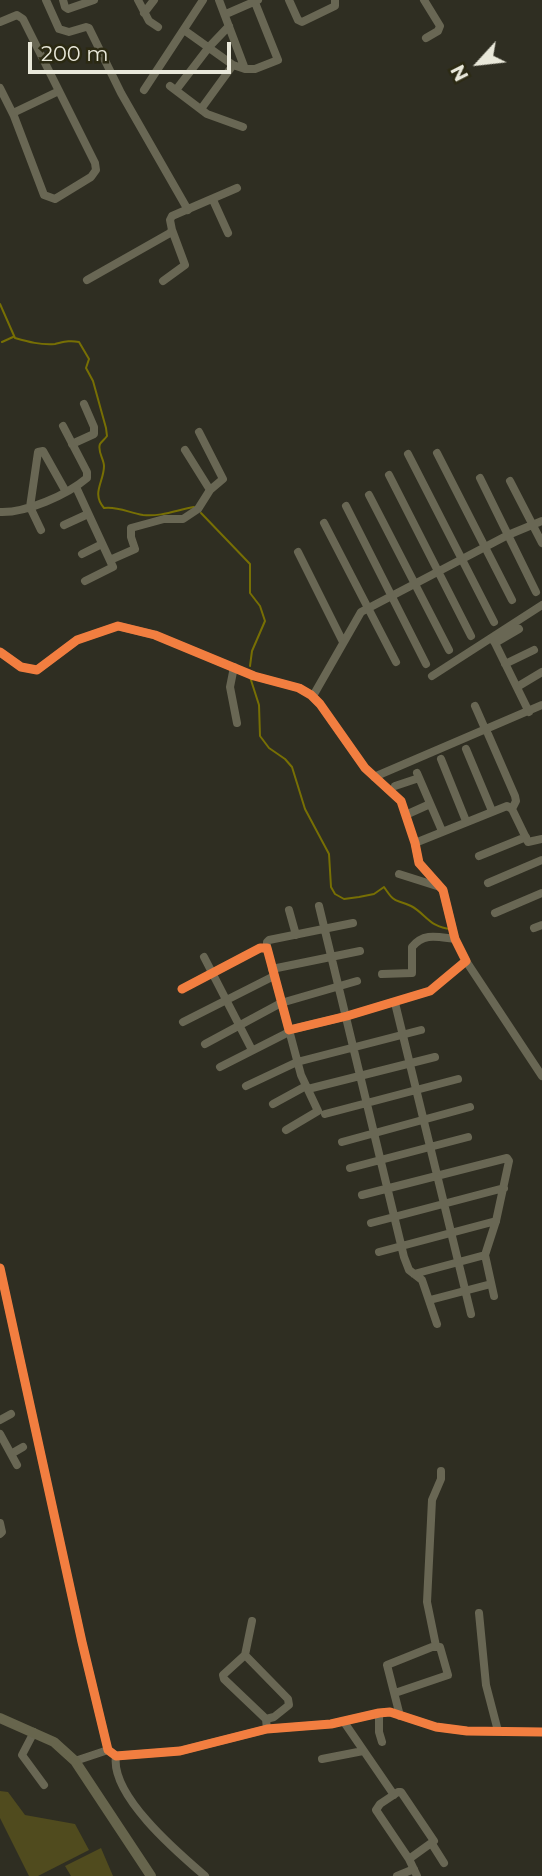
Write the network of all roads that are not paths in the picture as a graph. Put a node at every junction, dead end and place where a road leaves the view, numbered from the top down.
1 (94, 0) edge
2 (138, 0) edge
3 (154, 0) edge
4 (203, 0) edge
5 (219, 0) edge
6 (289, 0) edge
7 (335, 0) edge
8 (424, 0) edge
9 (256, 1) edge
10 (63, 2) edge
11 (47, 4) edge
12 (144, 13) junction
13 (226, 14) junction
14 (0, 22) edge
15 (229, 26) junction
16 (158, 27) dead end
17 (184, 30) junction
18 (426, 37) dead end
19 (209, 47) junction
20 (233, 65) junction
21 (245, 69) junction
22 (0, 88) edge
23 (144, 90) dead end
24 (59, 91) junction
25 (201, 109) junction
26 (13, 114) junction
27 (243, 127) dead end
28 (237, 188) dead end
29 (213, 200) junction
30 (188, 210) junction
31 (172, 230) junction
32 (229, 233) dead end
33 (87, 280) dead end
34 (163, 281) dead end
35 (85, 404) dead end
36 (63, 426) dead end
37 (199, 432) dead end
38 (72, 444) junction
39 (185, 450) dead end
40 (437, 453) dead end
41 (408, 454) dead end
42 (389, 475) dead end
43 (480, 478) dead end
44 (510, 481) dead end
45 (76, 487) junction
46 (210, 490) junction
47 (66, 492) junction
48 (369, 495) dead end
49 (346, 506) dead end
50 (30, 507) junction
51 (0, 512) edge
52 (88, 514) junction
53 (324, 523) dead end
54 (537, 523) edge
55 (64, 525) dead end
56 (41, 530) dead end
57 (508, 535) junction
58 (542, 543) edge
59 (102, 544) junction
60 (485, 548) junction
61 (298, 552) dead end
62 (82, 554) dead end
63 (110, 560) junction
64 (462, 560) junction
65 (439, 572) junction
66 (85, 581) dead end
67 (415, 584) junction
68 (536, 592) dead end
69 (391, 596) junction
70 (512, 600) dead end
71 (542, 606) edge
72 (367, 609) junction
73 (494, 622) dead end
74 (519, 629) dead end
75 (471, 636) dead end
76 (493, 640) junction
77 (343, 642) junction
78 (449, 650) dead end
79 (534, 650) dead end
80 (0, 652) edge
81 (396, 662) dead end
82 (426, 664) dead end
83 (505, 664) junction
84 (234, 667) junction
85 (542, 672) edge
86 (432, 676) dead end
87 (517, 687) junction
88 (313, 696) junction
89 (542, 705) edge
90 (475, 706) dead end
91 (529, 712) junction
92 (237, 723) dead end
93 (487, 732) junction
94 (466, 749) dead end
95 (441, 759) dead end
96 (374, 777) junction
97 (395, 786) dead end
98 (430, 804) junction
99 (512, 809) junction
100 (492, 811) junction
101 (410, 813) dead end
102 (466, 821) junction
103 (442, 831) junction
104 (526, 837) junction
105 (542, 840) edge
106 (415, 843) junction
107 (479, 856) dead end
108 (542, 860) edge
109 (399, 874) dead end
110 (488, 883) dead end
111 (440, 887) junction
112 (542, 893) edge
113 (319, 906) dead end
114 (289, 911) dead end
115 (495, 913) dead end
116 (353, 923) dead end
117 (325, 930) junction
118 (296, 935) junction
119 (455, 939) junction
120 (267, 948) junction
121 (360, 951) dead end
122 (204, 957) dead end
123 (332, 958) junction
124 (466, 961) junction
125 (273, 972) junction
126 (212, 973) junction
127 (382, 975) dead end
128 (357, 981) dead end
129 (339, 986) junction
130 (181, 989) dead end
131 (226, 999) junction
132 (281, 1003) junction
133 (396, 1003) junction
134 (347, 1016) junction
135 (183, 1022) dead end
136 (239, 1025) junction
137 (421, 1030) dead end
138 (289, 1031) junction
139 (403, 1035) junction
140 (205, 1044) dead end
141 (353, 1046) junction
142 (252, 1050) junction
143 (435, 1057) dead end
144 (297, 1062) junction
145 (410, 1062) junction
146 (220, 1067) dead end
147 (361, 1076) junction
148 (542, 1076) edge
149 (458, 1079) dead end
150 (246, 1086) dead end
151 (307, 1087) junction
152 (417, 1091) junction
153 (273, 1104) dead end
154 (369, 1104) junction
155 (470, 1107) dead end
156 (326, 1114) dead end
157 (424, 1119) junction
158 (286, 1130) dead end
159 (375, 1132) junction
160 (468, 1137) dead end
161 (342, 1142) dead end
162 (431, 1148) junction
163 (382, 1159) junction
164 (350, 1168) dead end
165 (438, 1176) junction
166 (389, 1188) junction
167 (504, 1188) junction
168 (362, 1195) dead end
169 (445, 1205) junction
170 (396, 1218) junction
171 (496, 1221) junction
172 (371, 1223) dead end
173 (452, 1233) junction
174 (401, 1247) junction
175 (379, 1252) dead end
176 (485, 1255) junction
177 (459, 1261) junction
178 (0, 1268) edge
179 (414, 1273) junction
180 (491, 1284) junction
181 (466, 1291) junction
182 (494, 1296) dead end
183 (430, 1300) junction
184 (471, 1314) dead end
185 (437, 1324) dead end
186 (11, 1414) dead end
187 (0, 1420) edge
188 (0, 1434) edge
189 (23, 1447) dead end
190 (11, 1454) junction
191 (17, 1465) dead end
192 (441, 1471) dead end
193 (0, 1523) edge
194 (0, 1534) edge
195 (479, 1613) dead end
196 (252, 1621) dead end
197 (436, 1646) junction
198 (245, 1655) junction
199 (395, 1693) junction
200 (379, 1713) junction
201 (400, 1716) junction
202 (0, 1718) edge
203 (266, 1719) junction
204 (344, 1722) junction
205 (267, 1729) junction
206 (498, 1731) junction
207 (34, 1732) junction
208 (542, 1732) edge
209 (382, 1742) dead end
210 (108, 1750) junction
211 (363, 1751) junction
212 (116, 1756) junction
213 (322, 1759) dead end
214 (75, 1761) junction
215 (44, 1785) dead end
216 (394, 1795) junction
217 (432, 1844) junction
218 (409, 1859) junction
219 (444, 1863) dead end
220 (415, 1872) edge
221 (150, 1876) edge
222 (205, 1876) edge
223 (397, 1876) edge

1 - 10 street
2 - 12 street
3 - 12 street
4 - 17 street
5 - 13 street
6 - 7 street
8 - 18 street
9 - 13 street
9 - 21 street
10 - 11 street
11 - 30 street
12 - 16 street
13 - 15 street
14 - 24 street
15 - 19 street
15 - 21 street
17 - 19 street
17 - 23 street
19 - 20 street
19 - 25 street
20 - 21 street
20 - 25 street
22 - 26 street
24 - 26 street
24 - 26 street
25 - 27 street
28 - 29 street
29 - 30 street
29 - 32 street
30 - 31 street
31 - 33 street
31 - 34 street
35 - 38 street
36 - 38 street
37 - 46 street
38 - 45 street
39 - 46 street
40 - 60 street
41 - 64 street
42 - 65 street
43 - 57 street
44 - 54 street
45 - 47 street
45 - 52 street
46 - 63 street
47 - 50 street
47 - 50 street
48 - 67 street
49 - 69 street
50 - 51 street
50 - 56 street
52 - 55 street
52 - 59 street
53 - 72 street
54 - 57 street
54 - 58 street
57 - 60 street
57 - 68 street
59 - 62 street
59 - 63 street
60 - 64 street
60 - 70 street
61 - 77 street
63 - 66 street
64 - 65 street
64 - 73 street
65 - 67 street
65 - 75 street
67 - 69 street
67 - 78 street
69 - 72 street
69 - 82 street
71 - 76 street
72 - 77 street
72 - 81 street
74 - 76 street
76 - 83 street
76 - 86 street
77 - 88 street
79 - 83 street
80 - 84 street
83 - 87 street
84 - 88 street
84 - 92 street
85 - 87 street
87 - 91 street
88 - 96 street
89 - 91 street
90 - 93 street
91 - 93 street
93 - 96 street
93 - 99 street
94 - 100 street
95 - 102 street
96 - 106 street
97 - 98 street
98 - 101 street
98 - 103 street
99 - 100 street
99 - 104 street
100 - 102 street
102 - 103 street
103 - 106 street
104 - 105 street
104 - 107 street
106 - 111 street
108 - 110 street
109 - 111 street
111 - 119 street
112 - 115 street
113 - 117 street
114 - 118 street
116 - 117 street
117 - 118 street
117 - 123 street
118 - 120 street
119 - 124 street
119 - 127 street
120 - 125 street
120 - 126 street
121 - 123 street
122 - 126 street
123 - 125 street
123 - 129 street
124 - 133 street
124 - 148 street
125 - 131 street
125 - 132 street
126 - 130 street
126 - 131 street
128 - 129 street
129 - 132 street
129 - 134 street
131 - 135 street
131 - 136 street
132 - 136 street
132 - 138 street
133 - 134 street
133 - 139 street
134 - 138 street
134 - 141 street
136 - 140 street
136 - 142 street
137 - 139 street
138 - 142 street
138 - 144 street
139 - 141 street
139 - 145 street
141 - 144 street
141 - 147 street
142 - 146 street
143 - 145 street
144 - 150 street
144 - 151 street
145 - 147 street
145 - 152 street
147 - 151 street
147 - 154 street
149 - 152 street
151 - 153 street
151 - 158 street
152 - 154 street
152 - 157 street
154 - 156 street
154 - 159 street
155 - 157 street
157 - 159 street
157 - 162 street
159 - 161 street
159 - 163 street
160 - 162 street
162 - 163 street
162 - 165 street
163 - 164 street
163 - 166 street
165 - 166 street
165 - 167 street
165 - 169 street
166 - 168 street
166 - 170 street
167 - 169 street
167 - 171 street
169 - 170 street
169 - 173 street
170 - 172 street
170 - 174 street
171 - 173 street
171 - 176 street
173 - 174 street
173 - 177 street
174 - 175 street
174 - 179 street
176 - 177 street
176 - 180 street
177 - 179 street
177 - 181 street
178 - 210 street
179 - 183 street
180 - 181 street
180 - 182 street
181 - 183 street
181 - 184 street
183 - 185 street
186 - 187 street
188 - 190 street
189 - 190 street
190 - 191 street
192 - 197 street
193 - 194 street
195 - 206 street
196 - 198 street
197 - 199 street
197 - 199 street
198 - 203 street
198 - 203 street
199 - 201 street
200 - 201 street
200 - 204 street
200 - 209 street
201 - 206 street
202 - 207 main road
203 - 205 street
204 - 205 street
204 - 211 street
205 - 212 street
206 - 208 street
207 - 214 main road
207 - 215 street
210 - 212 street
210 - 214 street
211 - 213 street
211 - 216 street
212 - 222 street
214 - 221 main road
216 - 217 street
216 - 218 street
217 - 218 street
217 - 219 street
218 - 220 street
220 - 223 street

